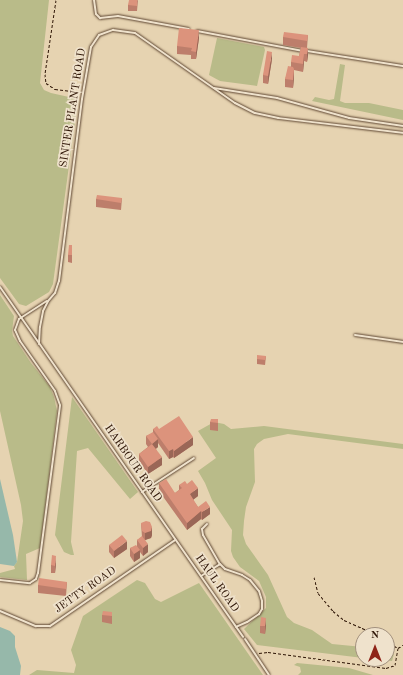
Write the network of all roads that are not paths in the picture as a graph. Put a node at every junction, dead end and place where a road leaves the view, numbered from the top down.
1 (94, 0) edge
2 (403, 66) edge
3 (213, 87) junction
4 (403, 126) edge
5 (403, 134) edge
6 (0, 287) edge
7 (48, 301) junction
8 (21, 318) junction
9 (355, 335) dead end
10 (403, 342) edge
11 (39, 344) junction
12 (194, 458) dead end
13 (142, 492) junction
14 (207, 524) dead end
15 (175, 539) junction
16 (220, 564) junction
17 (201, 576) junction
18 (0, 580) edge
19 (0, 611) edge
20 (236, 627) junction
21 (270, 675) edge

1 - 2 lane
3 - 4 lane
3 - 5 lane, SINTER PLANT ROAD
3 - 7 lane, SINTER PLANT ROAD
6 - 8 lane
7 - 8 lane
7 - 11 lane, SINTER PLANT ROAD
8 - 11 lane
8 - 18 lane
9 - 10 lane
11 - 13 lane, HARBOUR ROAD
12 - 13 lane
13 - 15 lane, HARBOUR ROAD
14 - 16 lane
15 - 17 lane, HAUL ROAD
15 - 19 lane, JETTY ROAD
16 - 17 lane
16 - 20 lane
17 - 20 lane, HAUL ROAD
20 - 21 lane, HAUL ROAD

